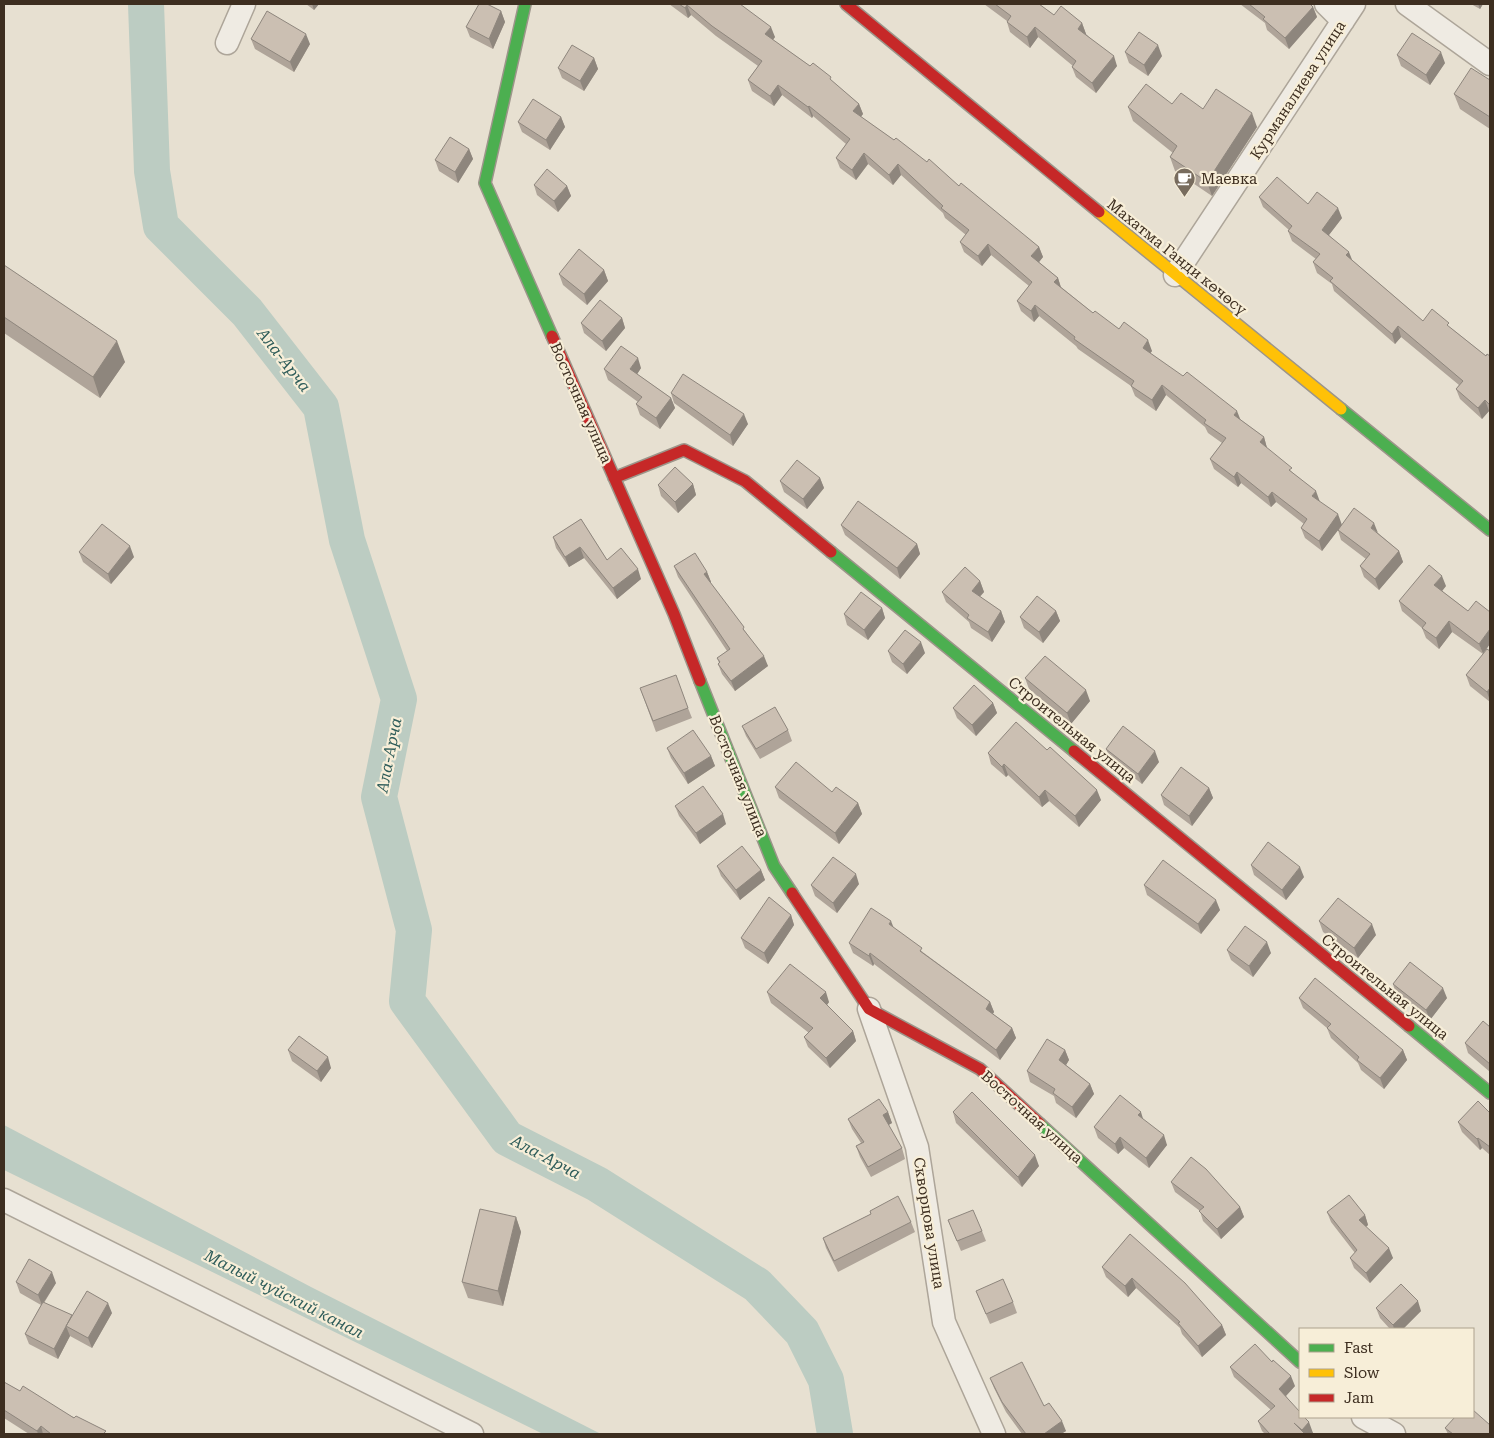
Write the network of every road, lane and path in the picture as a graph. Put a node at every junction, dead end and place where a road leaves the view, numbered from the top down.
1 (244, 4) edge
2 (525, 4) edge
3 (846, 4) edge
4 (1326, 4) edge
5 (1407, 4) edge
6 (1349, 12) edge
7 (227, 43) dead end
8 (1490, 64) edge
9 (1175, 275) junction
10 (614, 478) junction
11 (1490, 530) edge
12 (869, 1009) junction
13 (1490, 1093) edge
14 (4, 1200) edge
15 (1299, 1361) edge
16 (1365, 1418) edge
17 (472, 1434) edge
18 (994, 1434) edge
19 (1394, 1434) edge

1 - 7 street
2 - 10 street, Восточная улица
3 - 9 street, Махатма Ганди көчөсү
4 - 6 street
5 - 8 street
6 - 9 street, Курманалиева улица
9 - 11 street, Махатма Ганди көчөсү
10 - 12 street, Восточная улица
10 - 13 street, Строительная улица
12 - 15 street, Восточная улица
12 - 18 street, Скворцова улица
14 - 17 street
16 - 19 street

